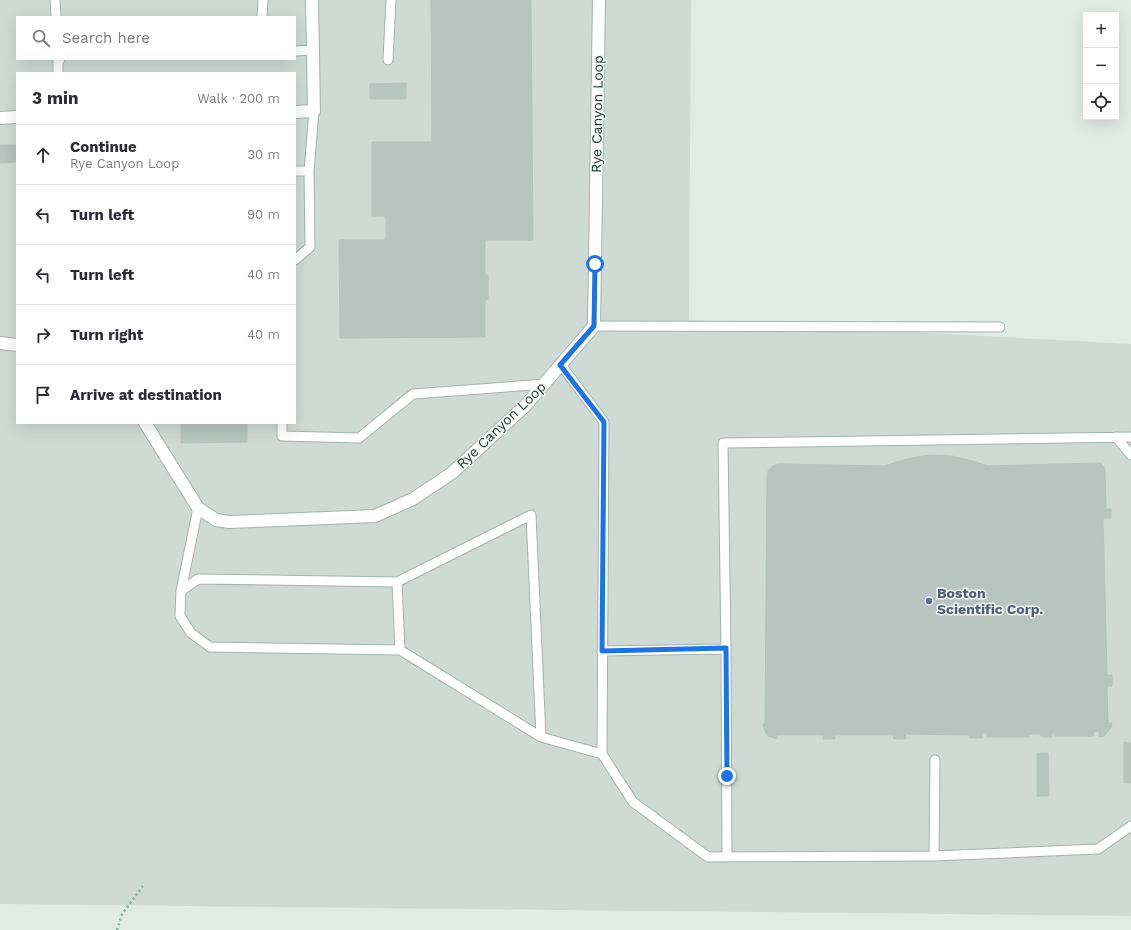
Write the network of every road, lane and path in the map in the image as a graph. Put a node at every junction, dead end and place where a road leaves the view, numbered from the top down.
1 (55, 0) edge
2 (263, 0) edge
3 (312, 0) edge
4 (391, 0) edge
5 (599, 0) edge
6 (56, 16) edge
7 (262, 16) edge
8 (313, 50) junction
9 (296, 51) edge
10 (59, 60) edge
11 (388, 60) dead end
12 (58, 72) edge
13 (314, 111) junction
14 (296, 112) edge
15 (16, 117) edge
16 (0, 118) edge
17 (296, 171) edge
18 (309, 171) junction
19 (296, 259) edge
20 (594, 326) junction
21 (1000, 327) dead end
22 (0, 343) edge
23 (16, 345) edge
24 (560, 365) junction
25 (544, 384) junction
26 (146, 424) edge
27 (282, 424) edge
28 (1116, 437) junction
29 (1131, 437) edge
30 (1131, 455) edge
31 (198, 508) junction
32 (397, 582) junction
33 (181, 591) junction
34 (726, 648) junction
35 (400, 650) junction
36 (602, 651) junction
37 (541, 737) junction
38 (602, 754) junction
39 (935, 760) dead end
40 (1131, 826) edge
41 (727, 856) junction
42 (934, 856) junction
43 (143, 886) dead end
44 (117, 930) edge

1 - 6 lane
2 - 7 lane
3 - 8 street
4 - 11 lane
5 - 20 street, Rye Canyon Loop
8 - 9 lane
8 - 13 street
10 - 12 lane
13 - 14 street
13 - 18 lane
15 - 16 street
17 - 18 lane
18 - 19 lane
20 - 21 lane
20 - 24 street, Rye Canyon Loop
22 - 23 street
24 - 25 street, Rye Canyon Loop
24 - 36 lane
25 - 27 lane
25 - 31 street, Rye Canyon Loop
26 - 31 street, Rye Canyon Loop
28 - 29 lane
28 - 30 lane
28 - 34 lane
31 - 33 lane
32 - 33 lane
32 - 35 lane
32 - 37 lane
33 - 35 lane
34 - 36 lane
34 - 41 lane
35 - 37 lane
36 - 38 lane
37 - 38 lane
38 - 41 lane
39 - 42 lane
40 - 42 lane
41 - 42 lane
43 - 44 path

